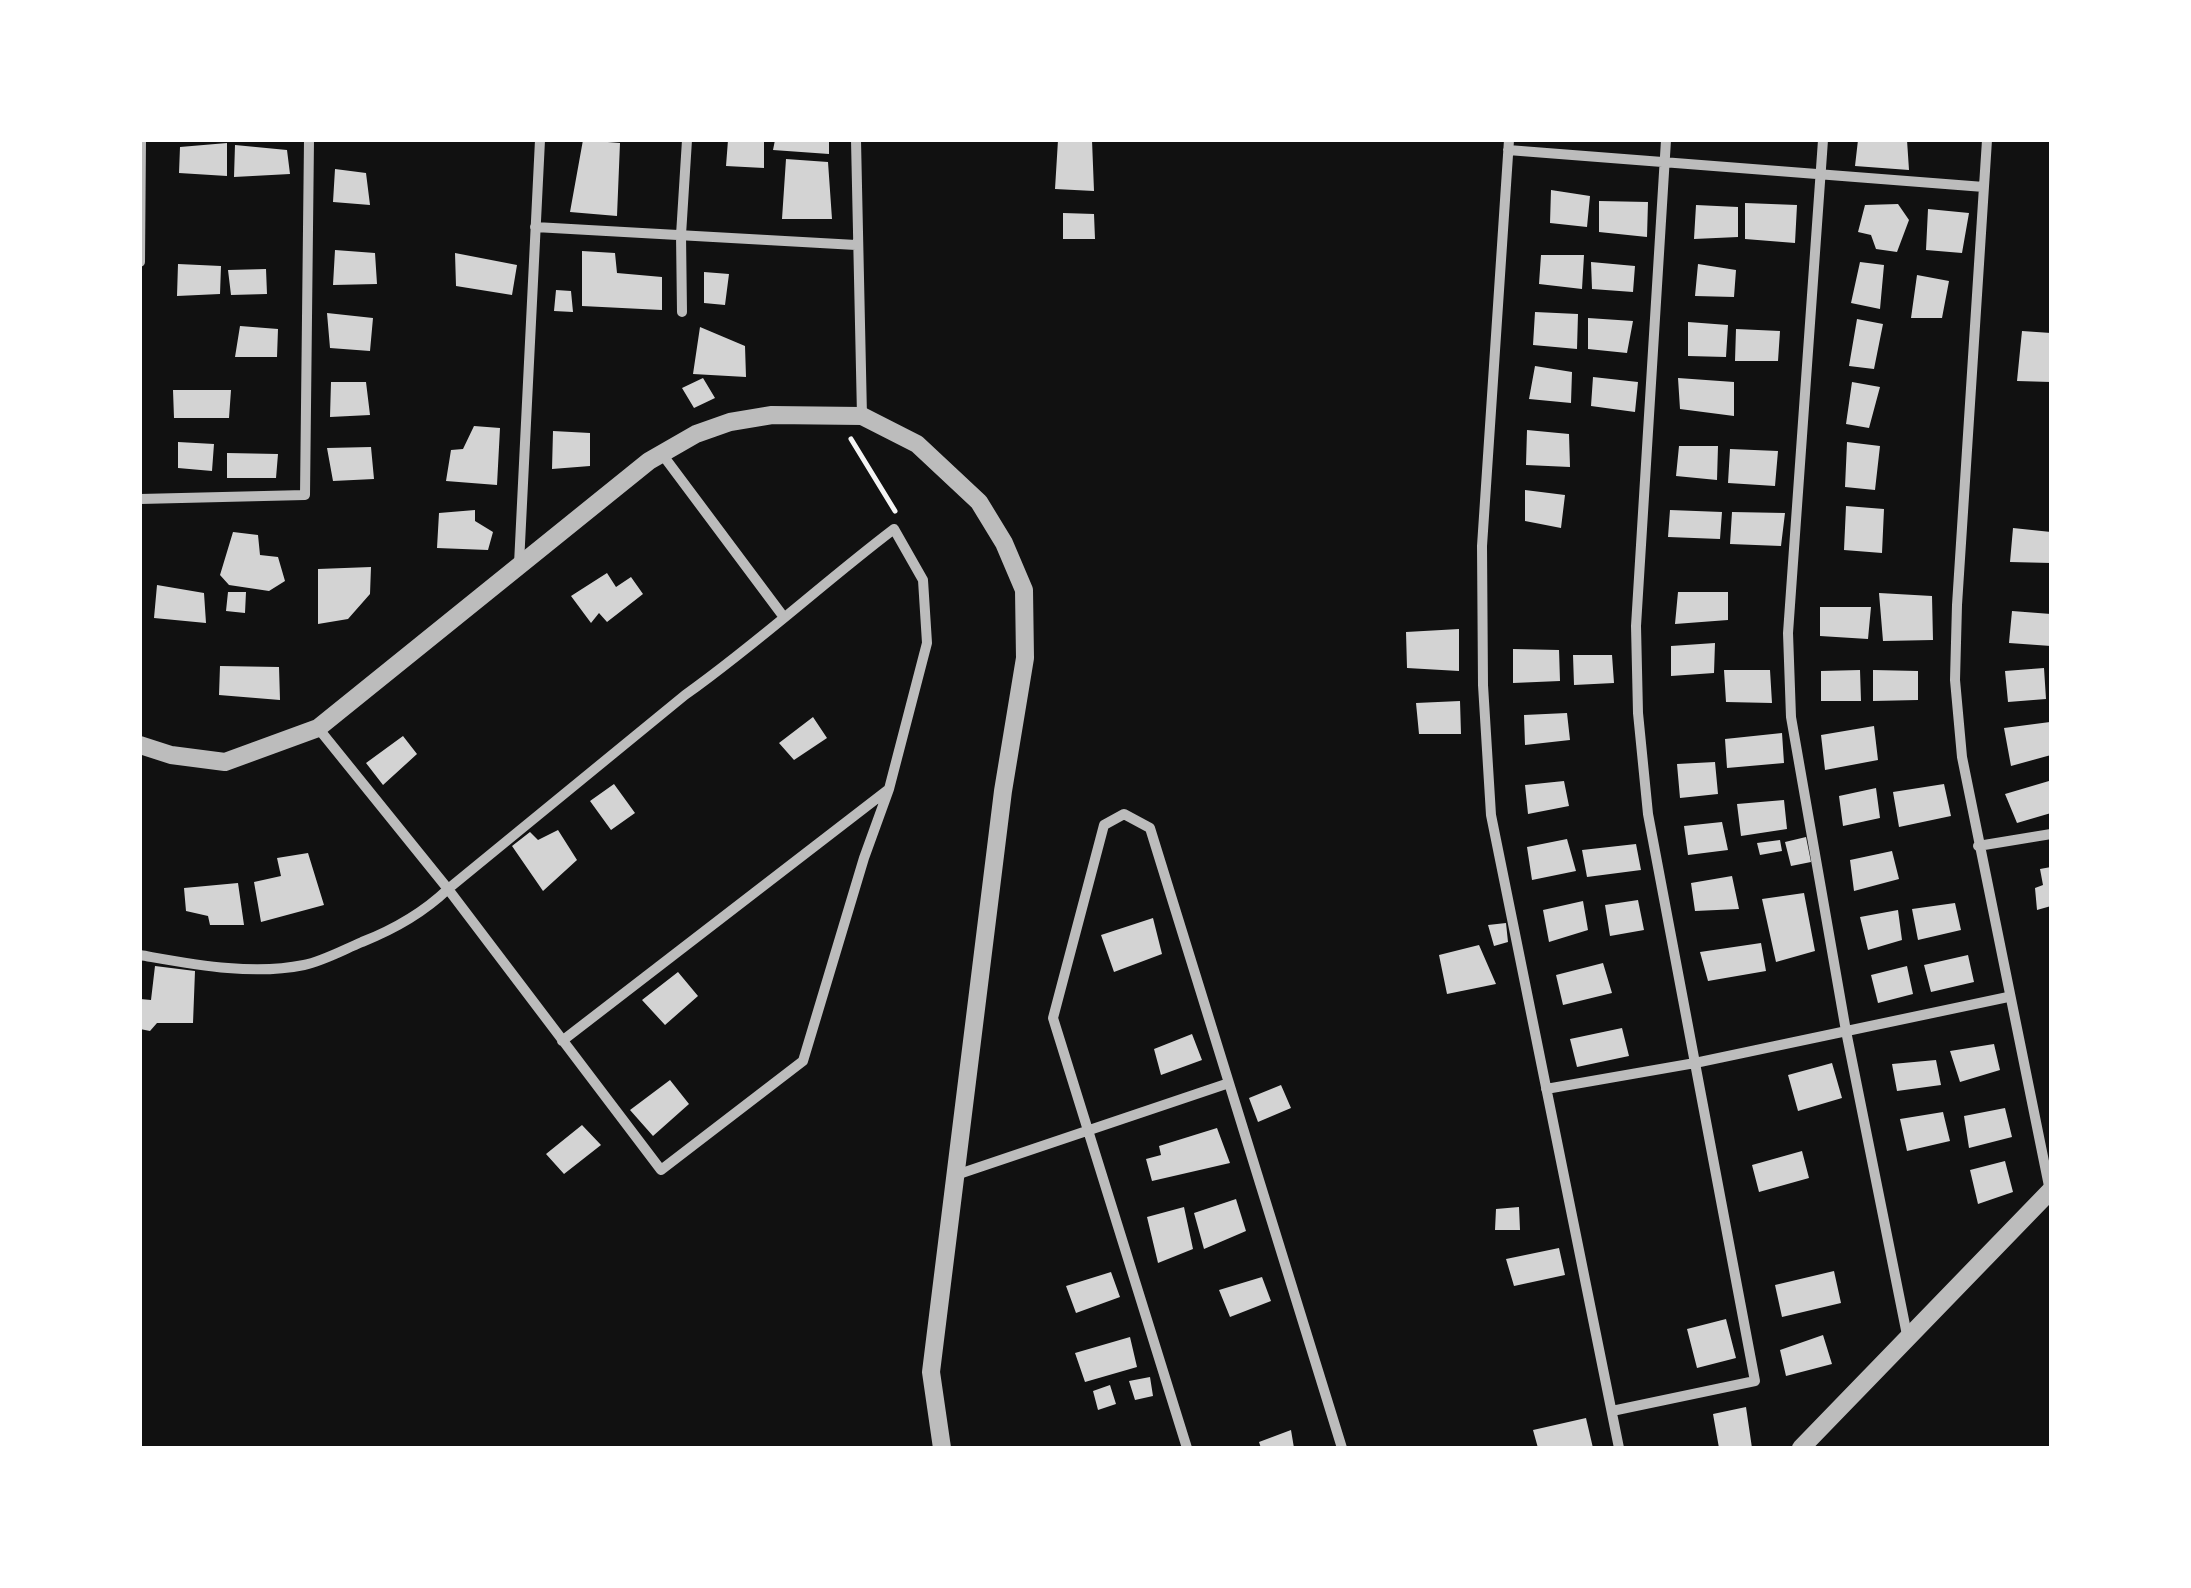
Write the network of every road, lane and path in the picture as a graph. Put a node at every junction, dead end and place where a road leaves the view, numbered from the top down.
1 (141, 140) edge
2 (309, 140) edge
3 (540, 140) edge
4 (687, 140) edge
5 (856, 140) edge
6 (1666, 140) edge
7 (1823, 140) edge
8 (1987, 140) edge
9 (1509, 145) edge
10 (1664, 161) junction
11 (1821, 174) junction
12 (1984, 187) junction
13 (535, 228) junction
14 (681, 235) junction
15 (856, 245) junction
16 (140, 262) edge
17 (682, 312) dead end
18 (837, 416) junction
19 (862, 416) junction
20 (662, 454) junction
21 (140, 498) edge
22 (894, 529) junction
23 (519, 564) junction
24 (784, 616) junction
25 (318, 728) junction
26 (140, 745) edge
27 (890, 789) junction
28 (2051, 834) edge
29 (1978, 846) junction
30 (448, 889) junction
31 (140, 955) edge
32 (2008, 997) junction
33 (1846, 1031) junction
34 (562, 1041) junction
35 (1695, 1063) junction
36 (1229, 1083) junction
37 (1546, 1089) junction
38 (1088, 1130) junction
39 (956, 1175) junction
40 (2050, 1190) edge
41 (1907, 1336) junction
42 (1612, 1411) junction
43 (942, 1448) edge
44 (1187, 1448) edge
45 (1342, 1448) edge
46 (1619, 1448) edge
47 (1801, 1448) edge

1 - 16 street
2 - 21 street
3 - 13 street
4 - 14 street
5 - 15 street
6 - 10 street
7 - 11 street
8 - 12 street
9 - 10 street
9 - 37 street
10 - 11 street
10 - 35 street
11 - 12 street
11 - 33 street
12 - 29 street
13 - 14 street
13 - 23 street
14 - 15 street
14 - 17 street
15 - 19 street
18 - 19 street
18 - 20 street
18 - 22 path
19 - 39 street
20 - 23 street
20 - 24 street
22 - 24 street
22 - 27 street
23 - 25 street
24 - 30 street
25 - 26 street
25 - 30 street
27 - 34 street
27 - 34 street
28 - 29 street
29 - 32 street
30 - 31 street
30 - 34 street
32 - 33 street
32 - 40 street
33 - 35 street
33 - 41 street
35 - 37 street
35 - 42 street
36 - 38 street
36 - 38 street
36 - 45 street
37 - 42 street
38 - 39 street
38 - 44 street
39 - 43 street
40 - 41 street
41 - 47 street
42 - 46 street

